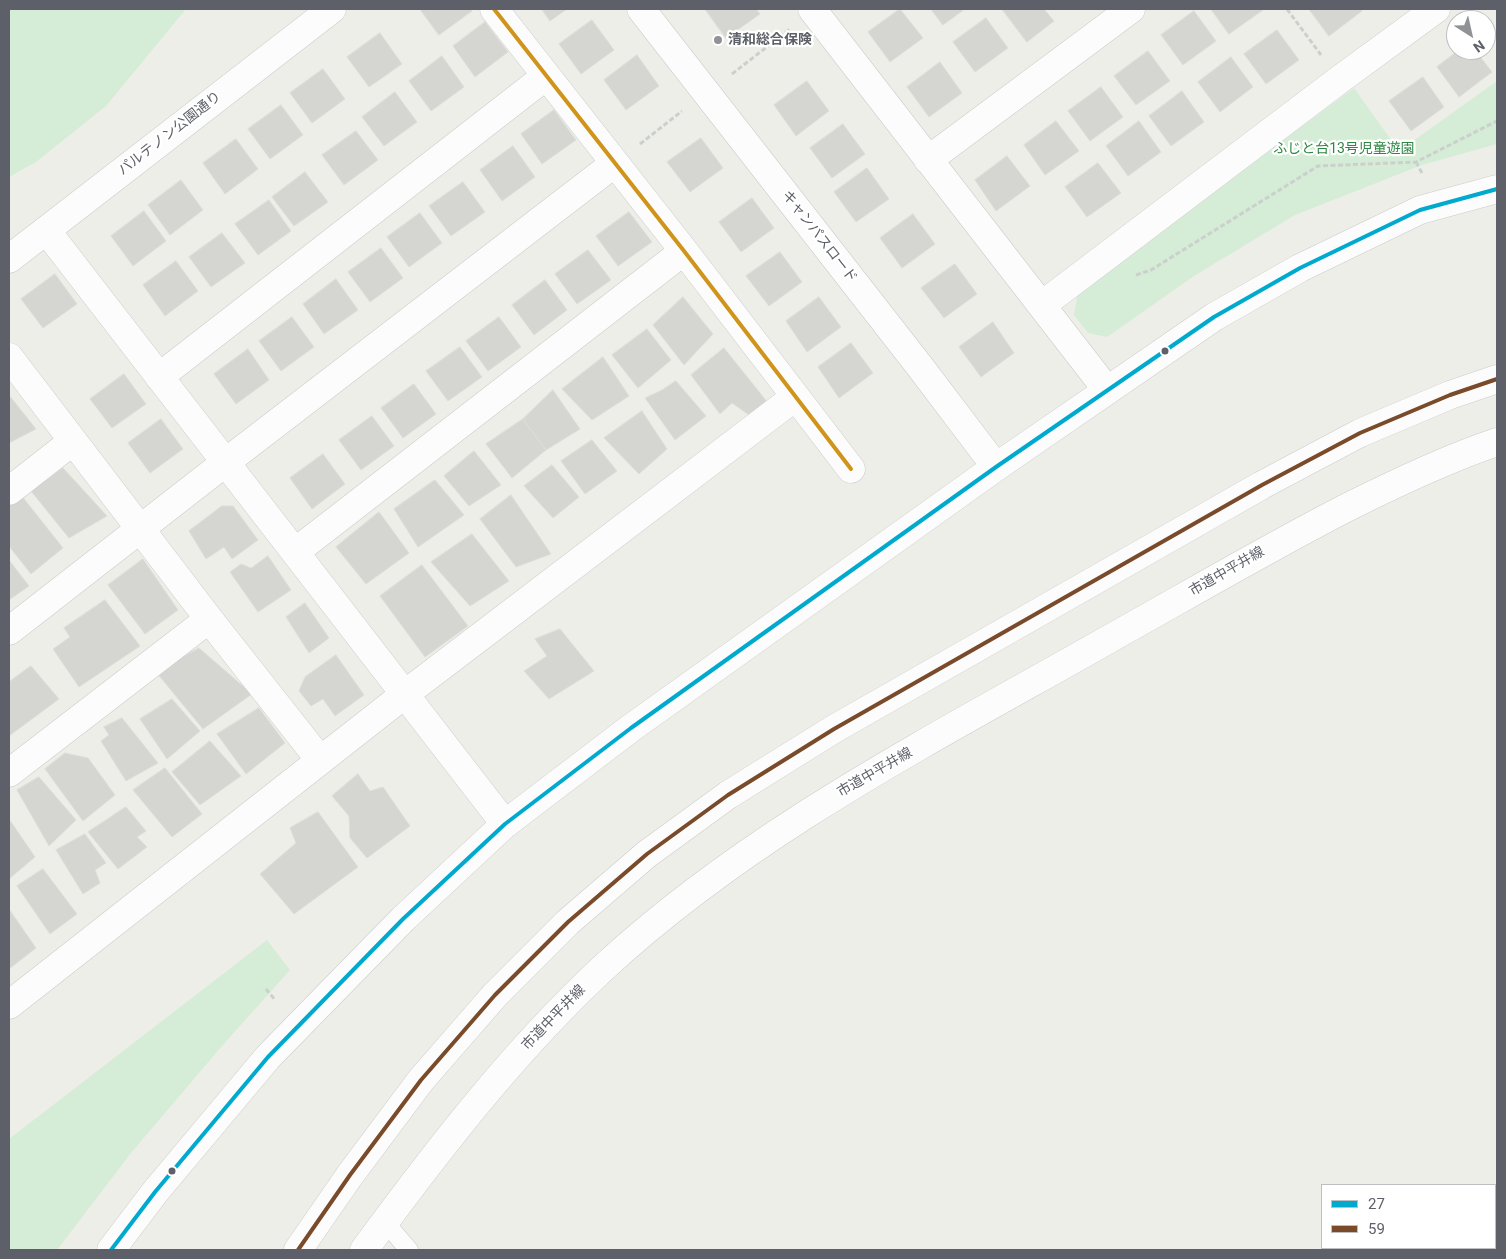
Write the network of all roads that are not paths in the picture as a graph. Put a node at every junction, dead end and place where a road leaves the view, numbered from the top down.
1 (332, 9) edge
2 (494, 9) edge
3 (641, 9) edge
4 (1131, 9) edge
5 (1436, 9) edge
6 (810, 13) edge
7 (546, 76) junction
8 (928, 160) junction
9 (616, 163) junction
10 (1497, 189) edge
11 (46, 230) junction
12 (684, 251) junction
13 (9, 259) edge
14 (1042, 305) junction
15 (9, 357) edge
16 (160, 377) junction
17 (1497, 378) edge
18 (1106, 390) junction
19 (795, 397) junction
20 (73, 440) junction
21 (1497, 442) edge
22 (226, 462) junction
23 (996, 467) junction
24 (852, 469) dead end
25 (9, 490) edge
26 (140, 530) junction
27 (295, 552) junction
28 (209, 619) junction
29 (9, 632) edge
30 (404, 694) junction
31 (320, 760) junction
32 (9, 773) edge
33 (505, 824) junction
34 (9, 1005) edge
35 (385, 1222) junction
36 (111, 1250) edge
37 (298, 1250) edge
38 (364, 1250) edge
39 (409, 1250) edge

1 - 11 street, パルテノン公園通り
2 - 7 street
3 - 23 street, キャンパスロード
4 - 8 street
5 - 14 street
6 - 8 street
7 - 9 street
7 - 16 street
8 - 14 street
9 - 12 street
9 - 22 street
10 - 18 street
11 - 13 street, パルテノン公園通り
11 - 16 street
12 - 19 street
12 - 27 street
14 - 18 street
15 - 20 street
16 - 22 street
17 - 37 street
18 - 23 street
19 - 24 street
19 - 30 street
20 - 25 street
20 - 26 street
21 - 35 street, 市道中平井線
22 - 26 street
22 - 27 street
23 - 33 street
26 - 28 street
26 - 29 street
27 - 30 street
28 - 31 street
28 - 32 street
30 - 31 street
30 - 33 street
31 - 34 street
33 - 36 street
35 - 38 street, 市道中平井線
35 - 39 lane

